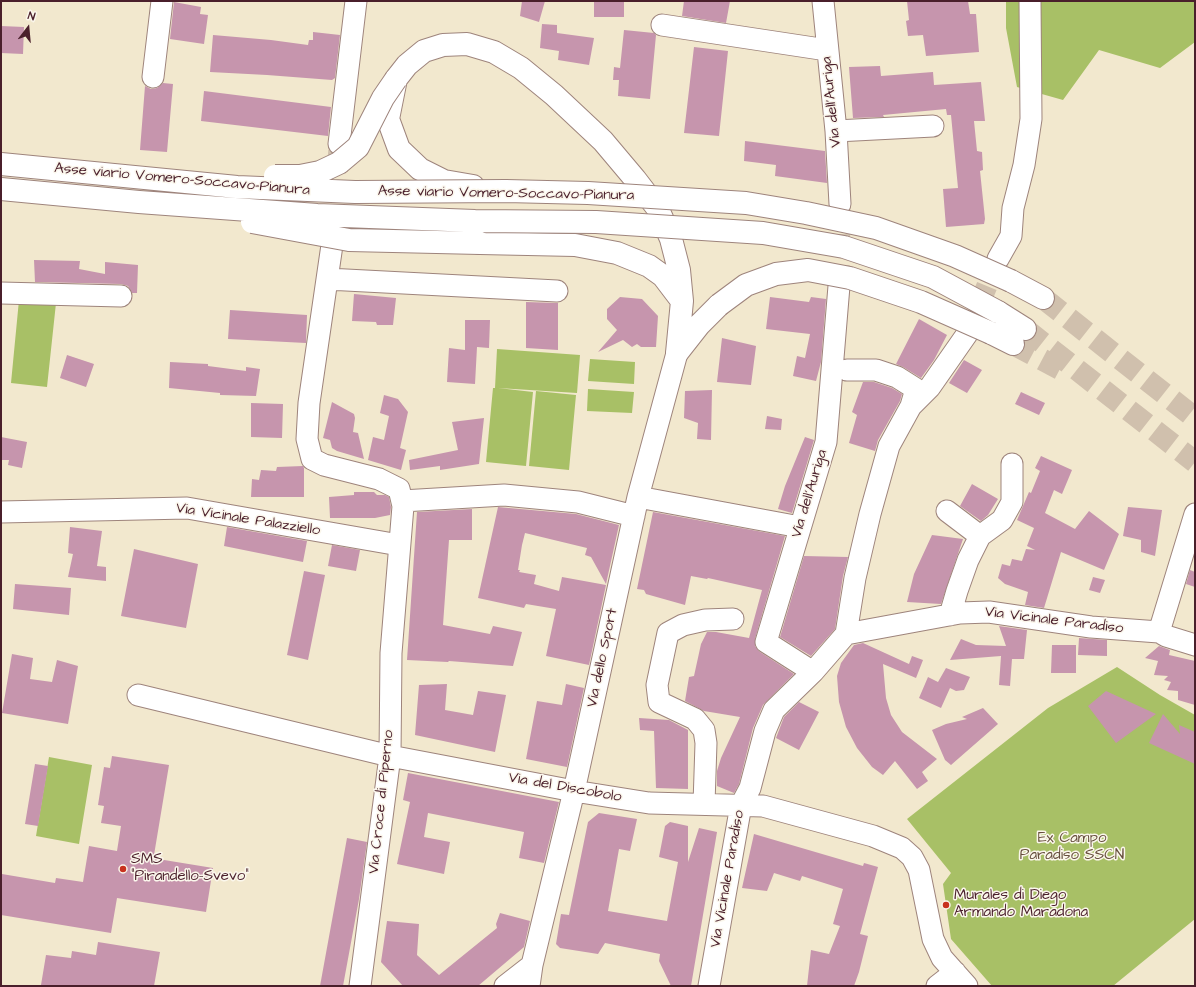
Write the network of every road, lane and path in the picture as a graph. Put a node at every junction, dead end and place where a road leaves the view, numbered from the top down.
1 (162, 1) edge
2 (356, 1) edge
3 (823, 1) edge
4 (1030, 1) edge
5 (662, 25) dead end
6 (827, 50) junction
7 (153, 77) dead end
8 (396, 80) junction
9 (933, 126) dead end
10 (836, 132) junction
11 (339, 144) tunnel mouth
12 (1, 164) edge
13 (162, 179) junction
14 (1, 189) edge
15 (506, 191) junction
16 (139, 202) junction
17 (840, 204) tunnel mouth
18 (332, 245) tunnel mouth
19 (998, 259) tunnel mouth
20 (327, 278) junction
21 (839, 286) tunnel mouth
22 (557, 291) dead end
23 (1, 293) edge
24 (121, 296) dead end
25 (1043, 298) tunnel mouth
26 (682, 300) junction
27 (967, 334) tunnel mouth
28 (677, 353) junction
29 (847, 370) dead end
30 (911, 406) junction
31 (1012, 464) dead end
32 (402, 501) junction
33 (636, 506) junction
34 (947, 511) dead end
35 (1, 512) edge
36 (1195, 514) edge
37 (800, 527) junction
38 (980, 536) junction
39 (399, 545) junction
40 (950, 614) junction
41 (733, 619) dead end
42 (1159, 632) junction
43 (846, 634) junction
44 (1195, 645) edge
45 (813, 672) junction
46 (138, 694) dead end
47 (390, 756) junction
48 (574, 791) junction
49 (704, 804) junction
50 (741, 805) junction
51 (532, 965) junction
52 (961, 979) edge
53 (360, 986) edge
54 (505, 986) edge
55 (529, 986) edge
56 (709, 986) edge
57 (937, 986) edge

1 - 7 street
2 - 11 street
3 - 6 street, Via dell'Auriga
4 - 19 street
5 - 6 street
6 - 10 street, Via dell'Auriga
8 - 13 highway, bridge
8 - 15 highway, bridge
8 - 26 highway
9 - 10 street
10 - 17 street, Via dell'Auriga
12 - 13 highway, Asse viario Vomero-Soccavo-Pianura, bridge
13 - 15 highway, Asse viario Vomero-Soccavo-Pianura, bridge
14 - 16 highway, Asse viario Vomero-Soccavo-Pianura, bridge
15 - 25 highway, Asse viario Vomero-Soccavo-Pianura, bridge
16 - 26 highway, bridge
16 - 28 highway, Asse viario Vomero-Soccavo-Pianura, bridge
18 - 20 street
20 - 22 street
20 - 32 street
21 - 37 street, Via dell'Auriga
23 - 24 street
26 - 28 highway
27 - 30 street
28 - 33 street, Via dello Sport
29 - 30 street
30 - 43 street
31 - 38 street
32 - 33 street
32 - 39 street, Via Croce di Piperno
33 - 37 street
33 - 48 street, Via dello Sport
34 - 38 street
35 - 39 street, Via Vicinale Palazziello
36 - 42 street
37 - 45 street, Via dell'Auriga
38 - 40 street
39 - 47 street, Via Croce di Piperno
40 - 42 street, Via Vicinale Paradiso
40 - 43 street, Via Vicinale Paradiso
41 - 49 street
42 - 44 street, Via Vicinale Paradiso
43 - 45 street, Via Vicinale Paradiso
45 - 50 street, Via Vicinale Paradiso
46 - 47 street, Via del Discobolo
47 - 48 street, Via del Discobolo
47 - 53 street, Via Croce di Piperno
48 - 49 street, Via del Discobolo
48 - 51 street, Via dello Sport
49 - 50 street, Via del Discobolo
50 - 52 street, Via del Discobolo
50 - 56 street, Via Vicinale Paradiso
51 - 54 street
51 - 55 street, Via dello Sport
52 - 57 street

